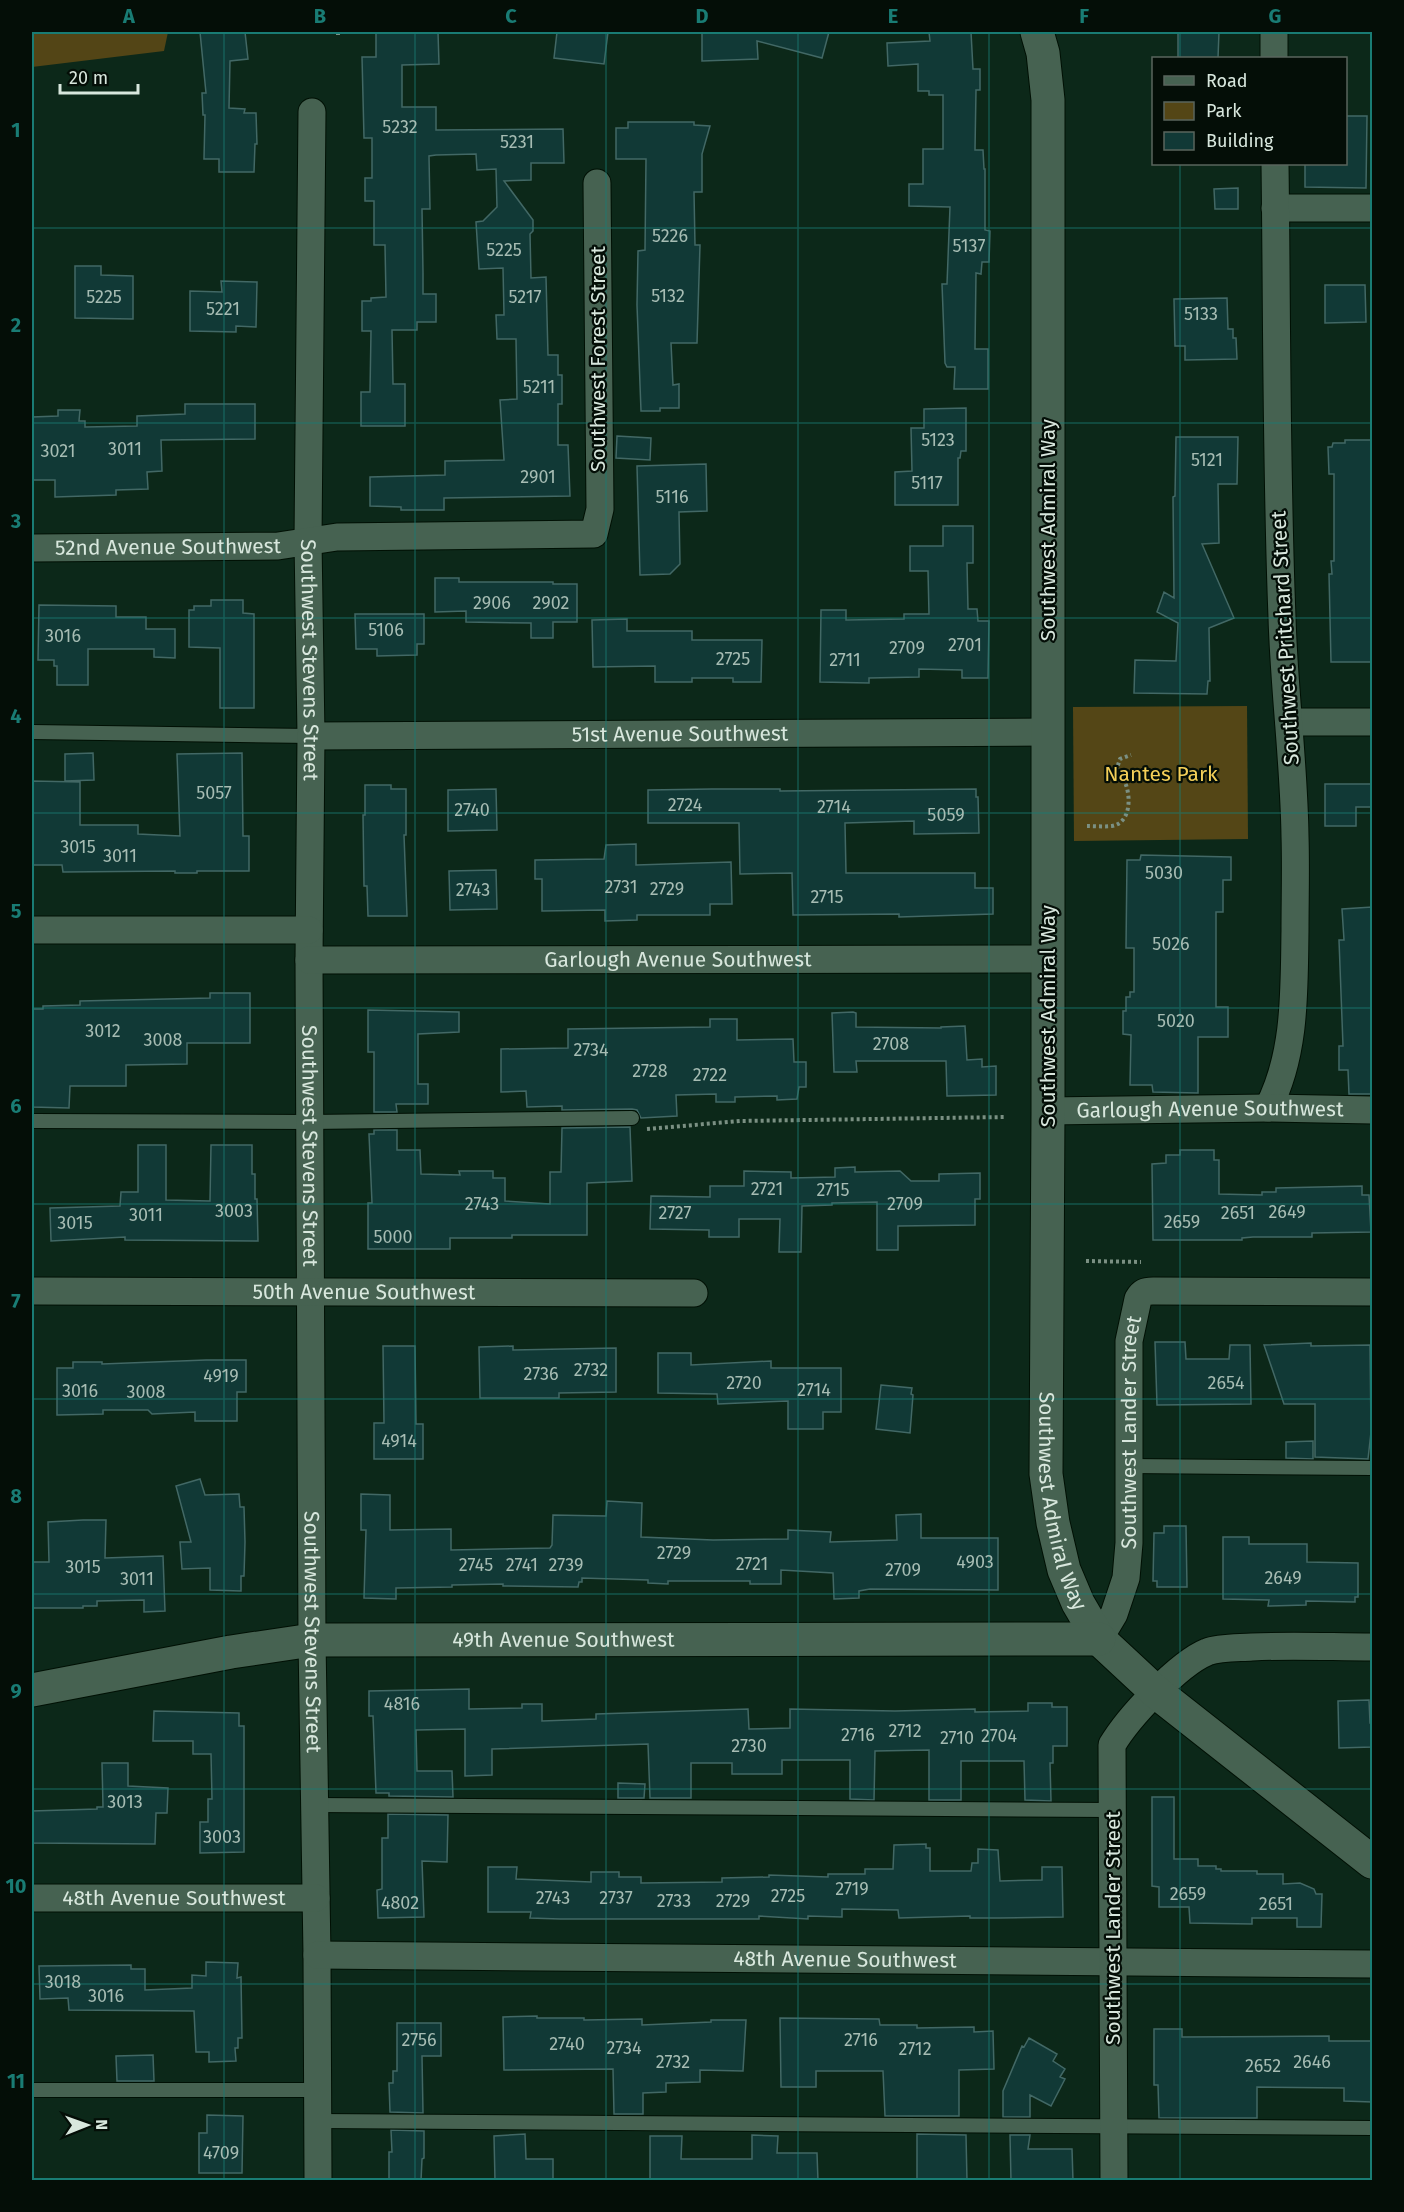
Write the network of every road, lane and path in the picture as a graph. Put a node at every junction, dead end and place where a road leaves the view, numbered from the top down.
1 (338, 32) edge
2 (1037, 32) edge
3 (1274, 32) edge
4 (338, 37) dead end
5 (1274, 57) edge
6 (312, 112) dead end
7 (1275, 165) edge
8 (597, 183) dead end
9 (1275, 208) junction
10 (1372, 208) edge
11 (594, 534) joint
12 (308, 540) junction
13 (32, 548) edge
14 (1289, 722) junction
15 (1372, 722) edge
16 (32, 732) edge
17 (1048, 732) junction
18 (311, 736) junction
19 (1131, 755) dead end
20 (1087, 826) dead end
21 (32, 930) edge
22 (309, 930) junction
23 (1048, 958) junction
24 (309, 960) junction
25 (1268, 1108) junction
26 (1372, 1110) edge
27 (1048, 1112) junction
28 (632, 1118) joint
29 (1006, 1118) dead end
30 (32, 1121) edge
31 (310, 1122) junction
32 (1086, 1261) dead end
33 (1141, 1262) dead end
34 (32, 1291) edge
35 (311, 1292) junction
36 (1372, 1292) edge
37 (694, 1293) dead end
38 (1129, 1466) junction
39 (1372, 1468) edge
40 (1099, 1639) junction
41 (312, 1640) junction
42 (1372, 1647) edge
43 (32, 1690) edge
44 (1156, 1692) junction
45 (315, 1805) junction
46 (1112, 1810) junction
47 (1372, 1862) edge
48 (32, 1898) edge
49 (316, 1898) junction
50 (317, 1955) junction
51 (1113, 1962) junction
52 (1372, 1964) edge
53 (32, 2090) edge
54 (317, 2090) junction
55 (317, 2121) junction
56 (1114, 2127) junction
57 (1372, 2128) edge
58 (318, 2181) edge
59 (1114, 2181) edge

1 - 4 path
2 - 17 main road, Southwest Admiral Way
3 - 5 street
6 - 12 street, Southwest Stevens Street
7 - 9 street, Southwest Pritchard Street
8 - 11 street, Southwest Forest Street
9 - 10 street
9 - 14 street, Southwest Pritchard Street
11 - 12 street, 52nd Avenue Southwest
12 - 13 street, 52nd Avenue Southwest
12 - 18 street, Southwest Stevens Street
14 - 15 street
14 - 25 street, Southwest Pritchard Street
16 - 18 lane
17 - 18 street, 51st Avenue Southwest
17 - 23 main road, Southwest Admiral Way
18 - 22 street, Southwest Stevens Street
19 - 20 path
21 - 22 street
22 - 24 street, Southwest Stevens Street
23 - 24 street, Garlough Avenue Southwest
23 - 27 main road, Southwest Admiral Way
24 - 31 street, Southwest Stevens Street
25 - 26 street, Garlough Avenue Southwest
25 - 27 street, Garlough Avenue Southwest
27 - 40 main road, Southwest Admiral Way
28 - 29 path
28 - 31 lane
30 - 31 lane
31 - 35 street, Southwest Stevens Street
32 - 33 path
34 - 35 street, 50th Avenue Southwest
35 - 37 street, 50th Avenue Southwest
35 - 41 street, Southwest Stevens Street
36 - 38 street, Southwest Lander Street
38 - 39 lane
38 - 40 street, Southwest Lander Street
40 - 41 main road, 49th Avenue Southwest
40 - 44 main road, Southwest Admiral Way
41 - 43 main road, 49th Avenue Southwest
41 - 45 street, Southwest Stevens Street
42 - 44 street
44 - 46 street, Southwest Lander Street
44 - 47 main road, Southwest Admiral Way
45 - 46 lane
45 - 49 street, Southwest Stevens Street
46 - 51 street, Southwest Lander Street
48 - 49 street, 48th Avenue Southwest
49 - 50 street, Southwest Stevens Street
50 - 51 street, 48th Avenue Southwest
50 - 54 street, Southwest Stevens Street
51 - 52 street, 48th Avenue Southwest
51 - 56 street, Southwest Lander Street
53 - 54 lane
54 - 55 street, Southwest Stevens Street
55 - 56 lane
55 - 58 street, Southwest Stevens Street
56 - 57 lane
56 - 59 street, Southwest Lander Street

